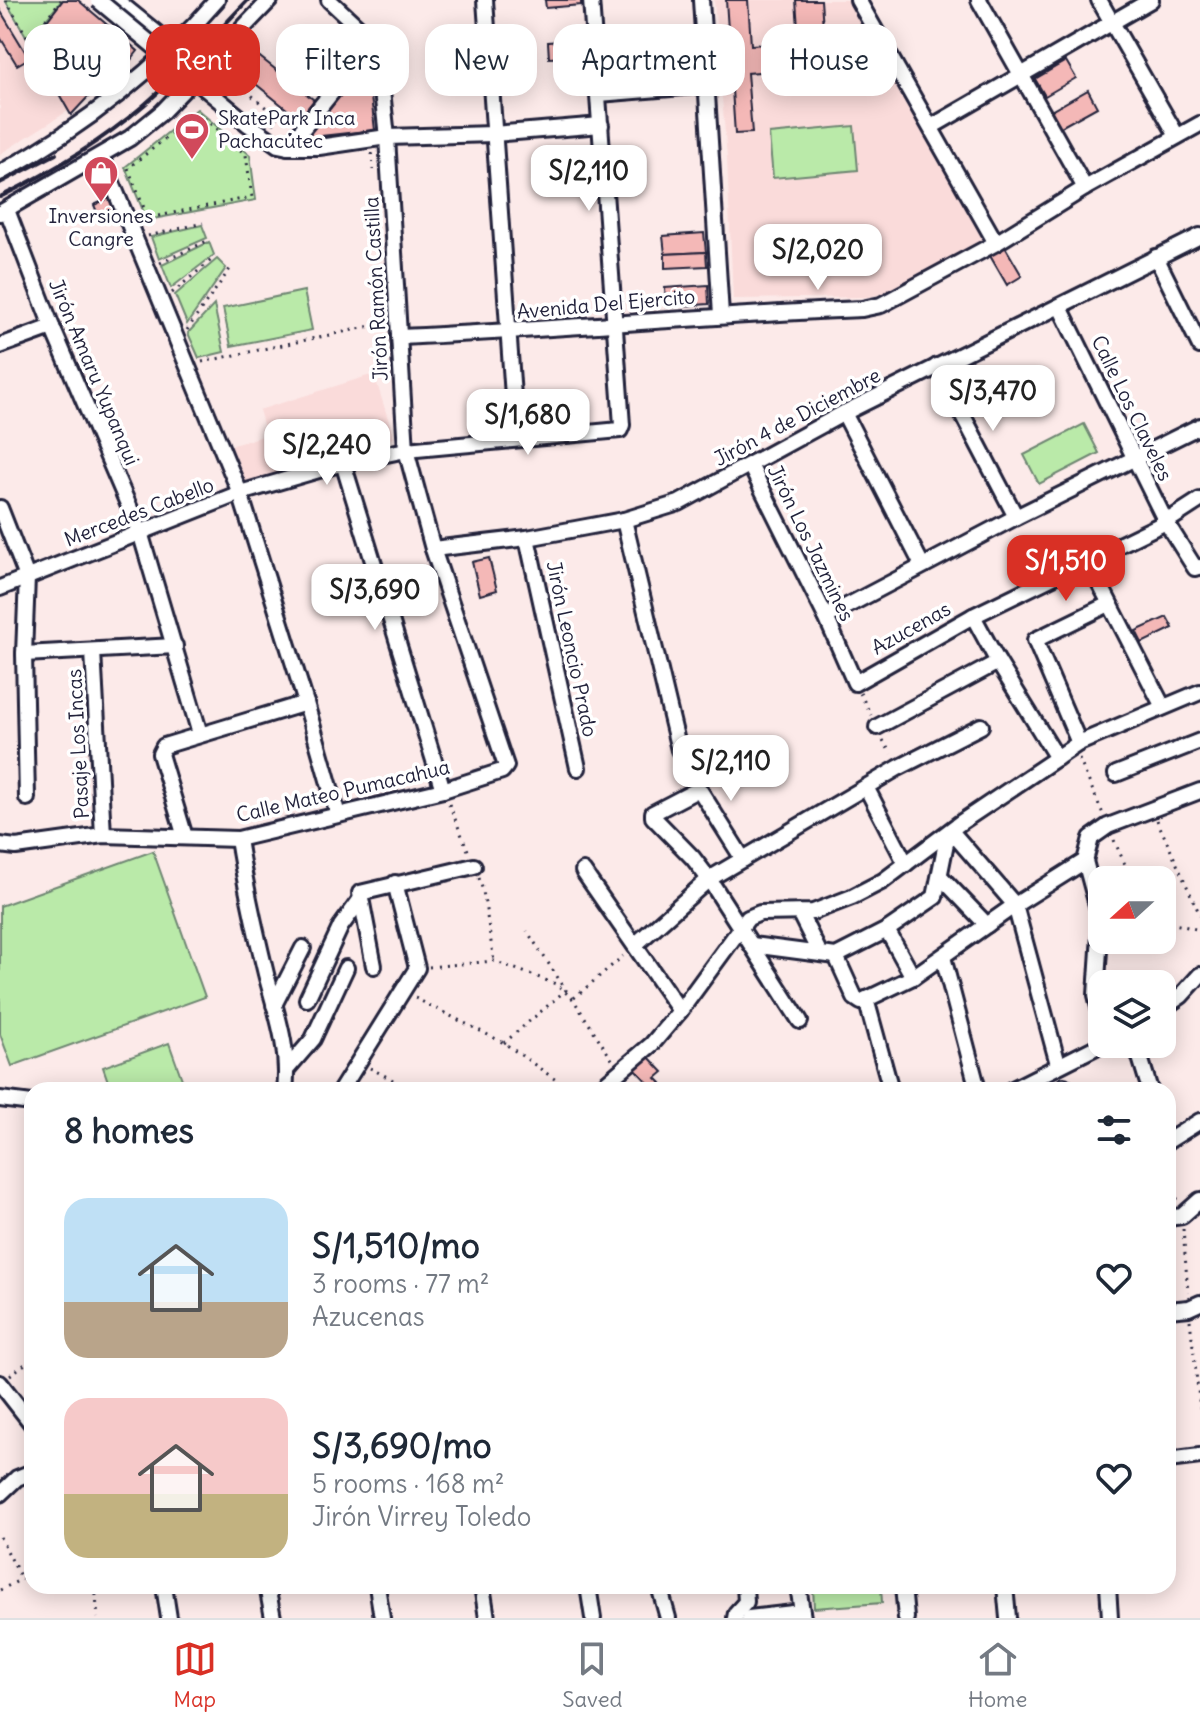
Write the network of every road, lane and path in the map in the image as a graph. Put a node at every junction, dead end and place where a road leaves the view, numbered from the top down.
1 (6, 0) edge
2 (61, 0) edge
3 (98, 0) edge
4 (116, 0) edge
5 (217, 0) edge
6 (270, 0) edge
7 (329, 0) edge
8 (485, 0) edge
9 (591, 0) edge
10 (701, 0) edge
11 (858, 0) edge
12 (979, 0) edge
13 (1099, 0) edge
14 (1151, 0) edge
15 (1111, 23) junction
16 (194, 24) edge
17 (355, 24) edge
18 (593, 24) edge
19 (703, 24) edge
20 (146, 28) edge
21 (146, 34) edge
22 (146, 70) edge
23 (1022, 74) junction
24 (218, 96) edge
25 (252, 96) edge
26 (329, 96) edge
27 (383, 96) edge
28 (599, 96) edge
29 (708, 96) edge
30 (1200, 124) edge
31 (601, 125) junction
32 (931, 127) junction
33 (494, 134) junction
34 (263, 135) junction
35 (1177, 136) junction
36 (387, 137) junction
37 (288, 147) junction
38 (371, 149) dead end
39 (246, 155) junction
40 (101, 156) junction
41 (0, 173) edge
42 (374, 181) dead end
43 (1085, 188) junction
44 (3, 211) edge
45 (203, 223) dead end
46 (142, 226) dead end
47 (1200, 236) edge
48 (207, 241) dead end
49 (996, 243) junction
50 (215, 257) dead end
51 (1156, 257) junction
52 (158, 265) dead end
53 (230, 269) dead end
54 (166, 285) dead end
55 (1060, 307) junction
56 (721, 315) junction
57 (180, 320) dead end
58 (388, 322) dead end
59 (616, 323) junction
60 (52, 327) junction
61 (509, 332) junction
62 (399, 337) junction
63 (0, 346) edge
64 (1200, 346) edge
65 (197, 363) dead end
66 (937, 366) junction
67 (844, 413) junction
68 (1200, 426) edge
69 (516, 439) junction
70 (406, 450) junction
71 (1134, 458) junction
72 (343, 463) junction
73 (750, 465) junction
74 (240, 493) junction
75 (1200, 500) edge
76 (0, 508) edge
77 (1016, 517) junction
78 (624, 520) junction
79 (1166, 522) junction
80 (140, 532) junction
81 (527, 538) junction
82 (433, 549) junction
83 (1087, 559) junction
84 (922, 565) junction
85 (1197, 567) edge
86 (27, 577) junction
87 (0, 588) edge
88 (1109, 604) junction
89 (973, 616) junction
90 (826, 617) junction
91 (175, 646) junction
92 (93, 651) junction
93 (24, 654) junction
94 (998, 662) junction
95 (855, 683) joint
96 (1200, 692) edge
97 (306, 703) junction
98 (1163, 707) junction
99 (981, 726) dead end
100 (877, 727) dead end
101 (200, 734) junction
102 (1200, 741) edge
103 (1079, 743) junction
104 (679, 750) dead end
105 (1057, 758) junction
106 (578, 768) dead end
107 (502, 771) joint
108 (1116, 774) dead end
109 (866, 787) junction
110 (443, 790) junction
111 (1199, 796) edge
112 (27, 798) dead end
113 (1151, 808) junction
114 (338, 815) junction
115 (949, 832) junction
116 (103, 835) junction
117 (185, 837) junction
118 (238, 839) junction
119 (0, 845) edge
120 (743, 859) junction
121 (1085, 861) junction
122 (906, 864) junction
123 (474, 866) dead end
124 (583, 871) dead end
125 (940, 876) junction
126 (709, 879) junction
127 (395, 883) junction
128 (360, 900) junction
129 (1015, 905) junction
130 (800, 914) junction
131 (1200, 915) edge
132 (1176, 924) edge
133 (987, 925) junction
134 (740, 928) junction
135 (887, 930) junction
136 (1200, 930) edge
137 (527, 931) dead end
138 (635, 945) junction
139 (752, 945) junction
140 (303, 948) dead end
141 (819, 952) junction
142 (836, 956) junction
143 (943, 957) junction
144 (374, 966) dead end
145 (346, 968) dead end
146 (417, 968) junction
147 (1098, 970) edge
148 (1200, 975) edge
149 (913, 977) junction
150 (566, 990) junction
151 (401, 991) junction
152 (307, 999) dead end
153 (573, 999) junction
154 (866, 999) junction
155 (1176, 999) edge
156 (274, 1005) junction
157 (680, 1011) junction
158 (800, 1021) dead end
159 (504, 1043) junction
160 (1088, 1050) edge
161 (1140, 1058) edge
162 (360, 1062) junction
163 (1058, 1064) junction
164 (288, 1068) junction
165 (619, 1071) junction
166 (286, 1082) edge
167 (346, 1082) edge
168 (397, 1082) edge
169 (559, 1082) edge
170 (607, 1082) edge
171 (889, 1082) edge
172 (976, 1082) edge
173 (1025, 1082) edge
174 (1148, 1082) edge
175 (0, 1099) edge
176 (24, 1102) edge
177 (1200, 1121) edge
178 (1176, 1136) edge
179 (1200, 1200) edge
180 (1176, 1216) edge
181 (1176, 1222) edge
182 (1194, 1306) edge
183 (24, 1365) edge
184 (0, 1383) edge
185 (1200, 1408) edge
186 (24, 1414) edge
187 (1200, 1456) edge
188 (1176, 1459) edge
189 (24, 1475) edge
190 (0, 1494) edge
191 (0, 1537) edge
192 (22, 1580) joint
193 (0, 1590) edge
194 (96, 1594) edge
195 (165, 1594) edge
196 (268, 1594) edge
197 (378, 1594) edge
198 (483, 1594) edge
199 (589, 1594) edge
200 (661, 1594) edge
201 (746, 1594) edge
202 (799, 1594) edge
203 (904, 1594) edge
204 (1006, 1594) edge
205 (1108, 1594) edge
206 (802, 1615) edge
207 (98, 1618) edge
208 (169, 1618) edge
209 (273, 1618) edge
210 (382, 1618) edge
211 (487, 1618) edge
212 (593, 1618) edge
213 (668, 1618) edge
214 (735, 1618) edge
215 (749, 1618) edge
216 (906, 1618) edge
217 (1008, 1618) edge
218 (1110, 1618) edge

1 - 2 path
3 - 21 street, bridge
4 - 20 street
5 - 16 street
6 - 40 street
7 - 17 street
8 - 33 street
9 - 18 street
10 - 19 street
11 - 32 street
12 - 23 street
13 - 15 street
14 - 15 street
15 - 23 street
15 - 35 street
22 - 41 street
23 - 32 street
23 - 43 street
24 - 34 street, bridge
25 - 34 path
26 - 37 street
27 - 36 street, Jirón Ramón Castilla
28 - 31 street
29 - 56 street
30 - 35 street, Avenida Del Ejercito
31 - 33 street
31 - 59 street
32 - 49 street
33 - 36 street
33 - 61 street
34 - 37 street
34 - 39 path
35 - 43 street, Avenida Del Ejercito
36 - 37 street
36 - 62 street, Jirón Ramón Castilla
38 - 42 path
39 - 39 path
40 - 44 street
40 - 74 street
43 - 49 street, Avenida Del Ejercito
44 - 60 street, Jirón Amaru Yupanqui
45 - 46 path
47 - 51 street, Jirón 4 de Diciembre
48 - 52 path
49 - 56 street, Avenida Del Ejercito
50 - 54 path
51 - 55 street, Jirón 4 de Diciembre
51 - 64 street
53 - 57 path
55 - 66 street, Jirón 4 de Diciembre
55 - 71 street, Calle Los Claveles
56 - 59 street, Avenida Del Ejercito
58 - 65 path
59 - 61 street, Avenida Del Ejercito
59 - 69 street, Mercedes Cabello
60 - 63 street
60 - 80 street, Jirón Amaru Yupanqui
61 - 62 street, Avenida Del Ejercito
61 - 69 street
62 - 70 street, Jirón Ramón Castilla
66 - 67 street, Jirón 4 de Diciembre
66 - 77 street
67 - 73 street, Jirón 4 de Diciembre
67 - 84 street
68 - 71 street
69 - 70 street, Mercedes Cabello
70 - 72 street, Mercedes Cabello
70 - 82 street, Jirón Ramón Castilla
71 - 77 street
71 - 79 street, Calle Los Claveles
72 - 74 street, Mercedes Cabello
72 - 110 street
73 - 78 street, Jirón 4 de Diciembre
73 - 90 street, Jirón Los Jazmines
74 - 80 street, Mercedes Cabello
74 - 97 street
75 - 79 street, Azucenas
76 - 86 street
77 - 84 street
78 - 81 street, Jirón 4 de Diciembre
78 - 104 street
79 - 83 street, Azucenas
79 - 85 street, Calle Los Claveles
80 - 86 street, Mercedes Cabello
80 - 91 street, Jirón Amaru Yupanqui
81 - 82 street, Jirón 4 de Diciembre
81 - 106 street, Jirón Leoncio Prado
82 - 107 street, Jirón Ramón Castilla
83 - 88 street
83 - 89 street, Azucenas
84 - 90 street
86 - 87 street, Mercedes Cabello
86 - 93 street
88 - 98 street
88 - 103 street
89 - 94 street
89 - 95 street, Azucenas
90 - 95 street, Jirón Los Jazmines
91 - 92 street
91 - 101 street, Jirón Amaru Yupanqui
92 - 93 street
92 - 116 street, Pasaje Los Incas
93 - 112 street
94 - 100 street
94 - 105 street
96 - 98 street
97 - 101 street
97 - 114 street
98 - 103 street
99 - 109 street
101 - 117 street
102 - 108 street
103 - 105 street
105 - 115 street
107 - 110 street, Calle Mateo Pumacahua
109 - 120 street
109 - 122 street
110 - 114 street, Calle Mateo Pumacahua
111 - 113 street
113 - 121 street
113 - 131 path
114 - 118 street, Calle Mateo Pumacahua
115 - 122 street
115 - 125 street
115 - 129 street
116 - 117 street, Calle Mateo Pumacahua
116 - 119 street, Calle Mateo Pumacahua
117 - 118 street, Calle Mateo Pumacahua
118 - 156 street
120 - 126 street
120 - 126 street
121 - 129 street
121 - 147 street
122 - 130 street
123 - 127 street
124 - 138 street
125 - 133 street
125 - 135 street
126 - 134 street
126 - 138 street
127 - 128 street
127 - 146 street
128 - 144 street
128 - 152 street
129 - 133 street
129 - 163 street
130 - 134 street
130 - 141 street
132 - 136 path
133 - 143 street
134 - 139 street
134 - 157 street
135 - 142 street
135 - 149 street
137 - 150 path
138 - 153 path
138 - 157 street
139 - 141 street
139 - 158 street
140 - 156 street
141 - 142 street
142 - 154 street
143 - 149 street
143 - 172 street
145 - 164 street
146 - 150 path
146 - 151 street
148 - 155 street
149 - 154 street
150 - 153 path
150 - 159 path
151 - 159 path
151 - 162 street
153 - 165 path
154 - 171 street
156 - 164 street
157 - 165 street
159 - 169 path
160 - 163 street
161 - 174 street
162 - 167 street
162 - 168 path
163 - 173 street
164 - 166 street
165 - 170 street
175 - 176 street
177 - 178 street
179 - 180 street
181 - 182 path
182 - 185 path
183 - 184 path
184 - 186 street
187 - 188 street
189 - 190 street
191 - 192 path
192 - 193 path
194 - 207 path
195 - 208 street
196 - 209 street
197 - 210 street
198 - 211 street
199 - 212 street
200 - 213 street
201 - 214 street
202 - 206 street
203 - 216 street
204 - 217 street
205 - 218 street
206 - 215 street

